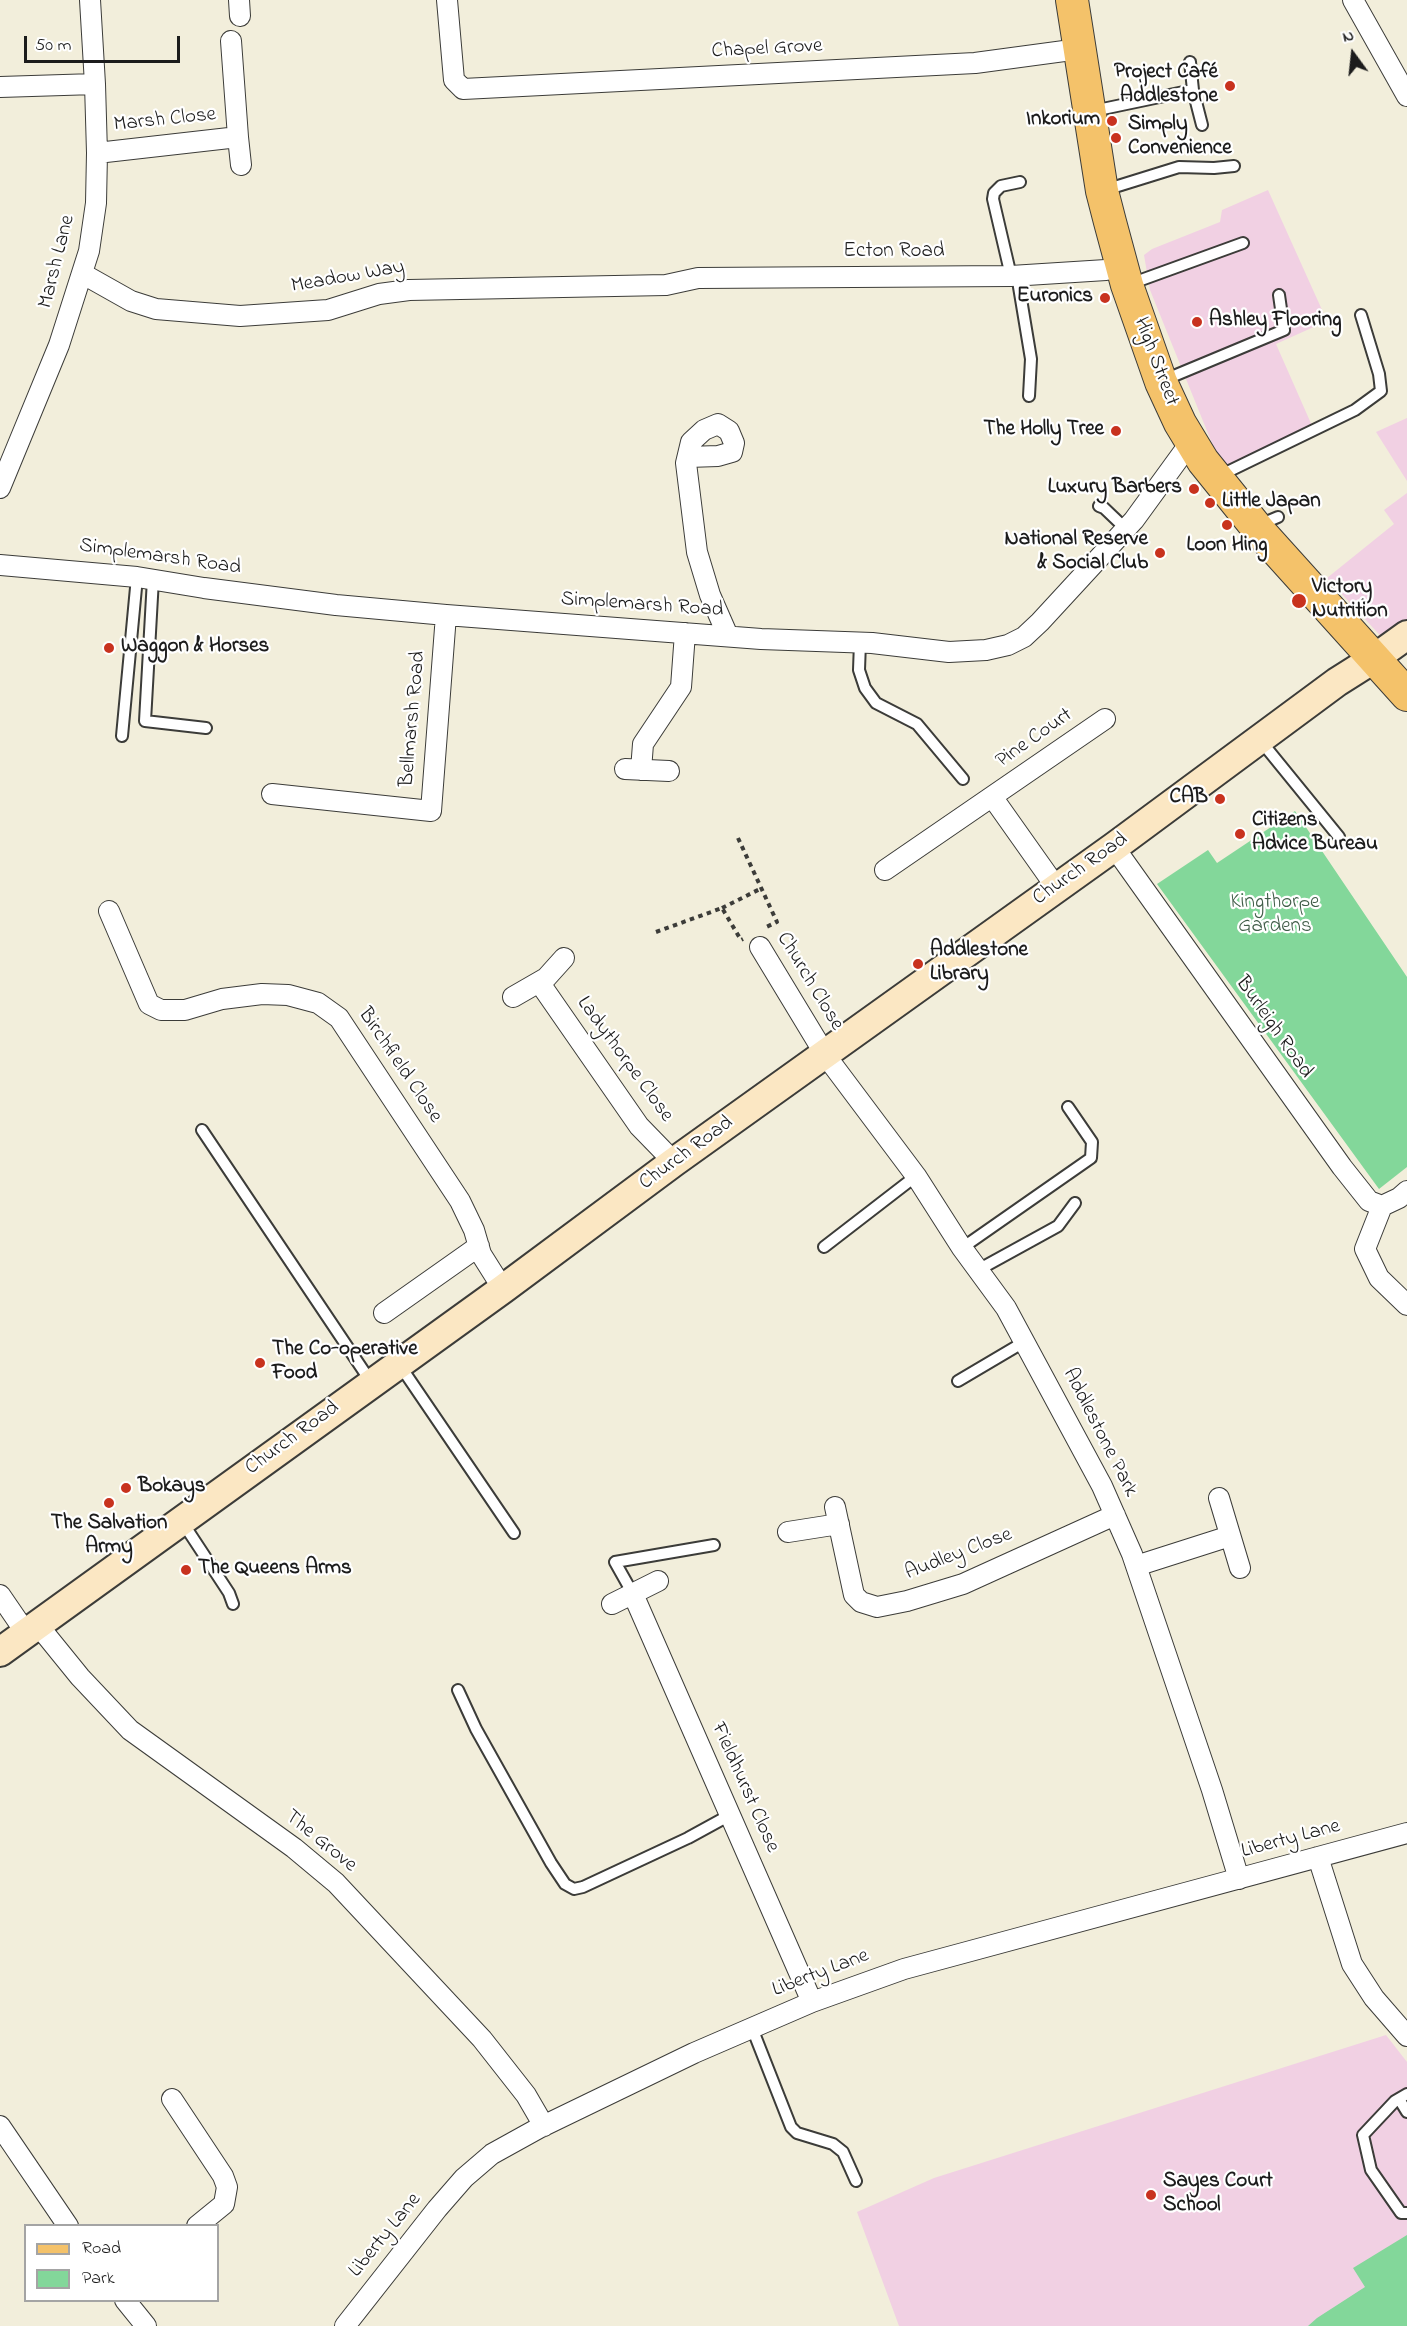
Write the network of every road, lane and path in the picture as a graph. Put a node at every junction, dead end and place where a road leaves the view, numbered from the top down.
1 (90, 0) edge
2 (447, 0) edge
3 (1072, 0) edge
4 (1353, 0) edge
5 (231, 41) dead end
6 (1079, 49) junction
7 (1190, 62) dead end
8 (95, 84) junction
9 (0, 87) edge
10 (1193, 90) junction
11 (1407, 96) edge
12 (1089, 112) junction
13 (1203, 125) dead end
14 (238, 137) junction
15 (97, 153) junction
16 (241, 165) dead end
17 (1234, 166) dead end
18 (1020, 182) dead end
19 (1102, 191) junction
20 (1243, 243) dead end
21 (83, 274) junction
22 (1014, 275) junction
23 (1124, 276) junction
24 (666, 285) joint
25 (1279, 295) dead end
26 (1361, 315) dead end
27 (1161, 382) junction
28 (1029, 396) dead end
29 (1190, 443) junction
30 (688, 457) dead end
31 (1216, 478) junction
32 (0, 488) edge
33 (1099, 506) dead end
34 (1126, 529) junction
35 (0, 565) edge
36 (145, 578) junction
37 (446, 615) junction
38 (686, 633) junction
39 (1407, 635) edge
40 (728, 636) junction
41 (860, 642) junction
42 (1375, 658) junction
43 (1407, 695) edge
44 (1106, 719) dead end
45 (207, 728) dead end
46 (122, 736) dead end
47 (1259, 740) junction
48 (669, 771) dead end
49 (963, 779) dead end
50 (272, 794) dead end
51 (993, 798) junction
52 (1339, 837) dead end
53 (738, 838) dead end
54 (1114, 847) junction
55 (885, 870) dead end
56 (1056, 887) junction
57 (762, 888) junction
58 (722, 909) junction
59 (109, 911) dead end
60 (656, 932) dead end
61 (756, 940) junction
62 (564, 958) dead end
63 (539, 982) junction
64 (513, 997) dead end
65 (826, 1056) junction
66 (1068, 1107) dead end
67 (202, 1130) dead end
68 (674, 1162) junction
69 (916, 1176) junction
70 (1407, 1191) edge
71 (1075, 1203) dead end
72 (1382, 1206) junction
73 (478, 1246) junction
74 (824, 1247) dead end
75 (962, 1248) junction
76 (978, 1270) junction
77 (503, 1289) junction
78 (1407, 1305) edge
79 (384, 1313) dead end
80 (1024, 1342) junction
81 (399, 1364) junction
82 (958, 1381) dead end
83 (371, 1383) junction
84 (1219, 1498) dead end
85 (1115, 1515) junction
86 (181, 1520) junction
87 (788, 1532) dead end
88 (514, 1533) dead end
89 (1230, 1536) junction
90 (714, 1545) dead end
91 (1136, 1566) junction
92 (1240, 1568) dead end
93 (658, 1581) dead end
94 (633, 1594) junction
95 (0, 1595) edge
96 (233, 1604) dead end
97 (612, 1604) dead end
98 (32, 1629) junction
99 (0, 1652) edge
100 (458, 1690) dead end
101 (730, 1815) junction
102 (1407, 1833) edge
103 (1318, 1857) junction
104 (1239, 1879) junction
105 (812, 2002) junction
106 (752, 2028) junction
107 (1407, 2036) edge
108 (1403, 2096) edge
109 (172, 2099) dead end
110 (1407, 2112) edge
111 (0, 2126) edge
112 (544, 2126) junction
113 (856, 2181) dead end
114 (1407, 2213) edge
115 (67, 2224) edge
116 (199, 2224) edge
117 (126, 2302) edge
118 (146, 2326) edge
119 (345, 2326) edge

1 - 8 street, Marsh Lane
2 - 6 street, Chapel Grove
3 - 6 main road, High Street
4 - 11 street
5 - 14 street, Marsh Close
6 - 12 main road, High Street
7 - 10 lane
8 - 9 street
8 - 15 street, Marsh Lane
10 - 12 lane
10 - 13 lane
12 - 19 main road, High Street
14 - 15 street, Marsh Close
14 - 16 street, Marsh Close
15 - 21 street, Marsh Lane
17 - 19 lane
18 - 22 lane
19 - 23 main road, High Street
20 - 23 lane
21 - 24 street, Meadow Way
21 - 32 street, Marsh Lane
22 - 23 street, Ecton Road
22 - 24 street, Ecton Road
22 - 28 lane
23 - 27 main road, High Street
25 - 27 lane
26 - 31 lane
27 - 29 main road, High Street
29 - 31 main road, High Street
29 - 34 street, Simplemarsh Road
30 - 40 street
31 - 42 main road, High Street
33 - 34 lane
34 - 41 street, Simplemarsh Road
35 - 36 street, Simplemarsh Road
36 - 37 street, Simplemarsh Road
36 - 45 lane
36 - 46 lane
37 - 38 street, Simplemarsh Road
37 - 50 street, Bellmarsh Road
38 - 40 street, Simplemarsh Road
38 - 48 street
39 - 42 main road, Church Road
40 - 41 street, Simplemarsh Road
41 - 49 lane
42 - 43 main road, High Street
42 - 47 main road, Church Road
44 - 51 street, Pine Court
47 - 52 lane
47 - 54 main road, Church Road
51 - 55 street, Pine Court
51 - 56 street, Pine Court
53 - 57 path, Church Close
54 - 56 main road, Church Road
54 - 72 street, Burleigh Road
56 - 65 main road, Church Road
57 - 58 path
57 - 61 path, Church Close
58 - 60 path
58 - 61 path, Church Close
59 - 73 street, Birchfield Close
61 - 65 street, Church Close
62 - 63 street
63 - 64 street
63 - 68 street, Ladythorpe Close
65 - 68 main road, Church Road
65 - 69 street, Addlestone Park
66 - 75 lane
67 - 83 lane
68 - 77 main road, Church Road
69 - 74 lane
69 - 75 street, Addlestone Park
70 - 72 street
71 - 76 lane
72 - 78 street
73 - 77 street, Birchfield Close
73 - 79 street
75 - 76 street, Addlestone Park
76 - 80 street, Addlestone Park
77 - 81 main road, Church Road
80 - 82 lane
80 - 85 street, Addlestone Park
81 - 83 main road, Church Road
81 - 88 lane
83 - 86 main road, Church Road
84 - 89 street
85 - 87 street, Audley Close
85 - 91 street, Addlestone Park
86 - 96 lane
86 - 98 main road, Church Road
89 - 91 street
89 - 92 street
90 - 94 lane
91 - 104 street, Addlestone Park
93 - 94 street
94 - 97 street
94 - 101 street, Fieldhurst Close
95 - 98 street, The Grove
98 - 99 main road, Church Road
98 - 112 street, The Grove
100 - 101 lane
101 - 105 street, Fieldhurst Close
102 - 103 street, Liberty Lane
103 - 104 street, Liberty Lane
103 - 107 street
104 - 105 street, Liberty Lane
105 - 106 street, Liberty Lane
106 - 112 street, Liberty Lane
106 - 113 lane
108 - 110 lane
108 - 114 lane
109 - 116 street
111 - 115 street
112 - 119 street, Liberty Lane
117 - 118 street

